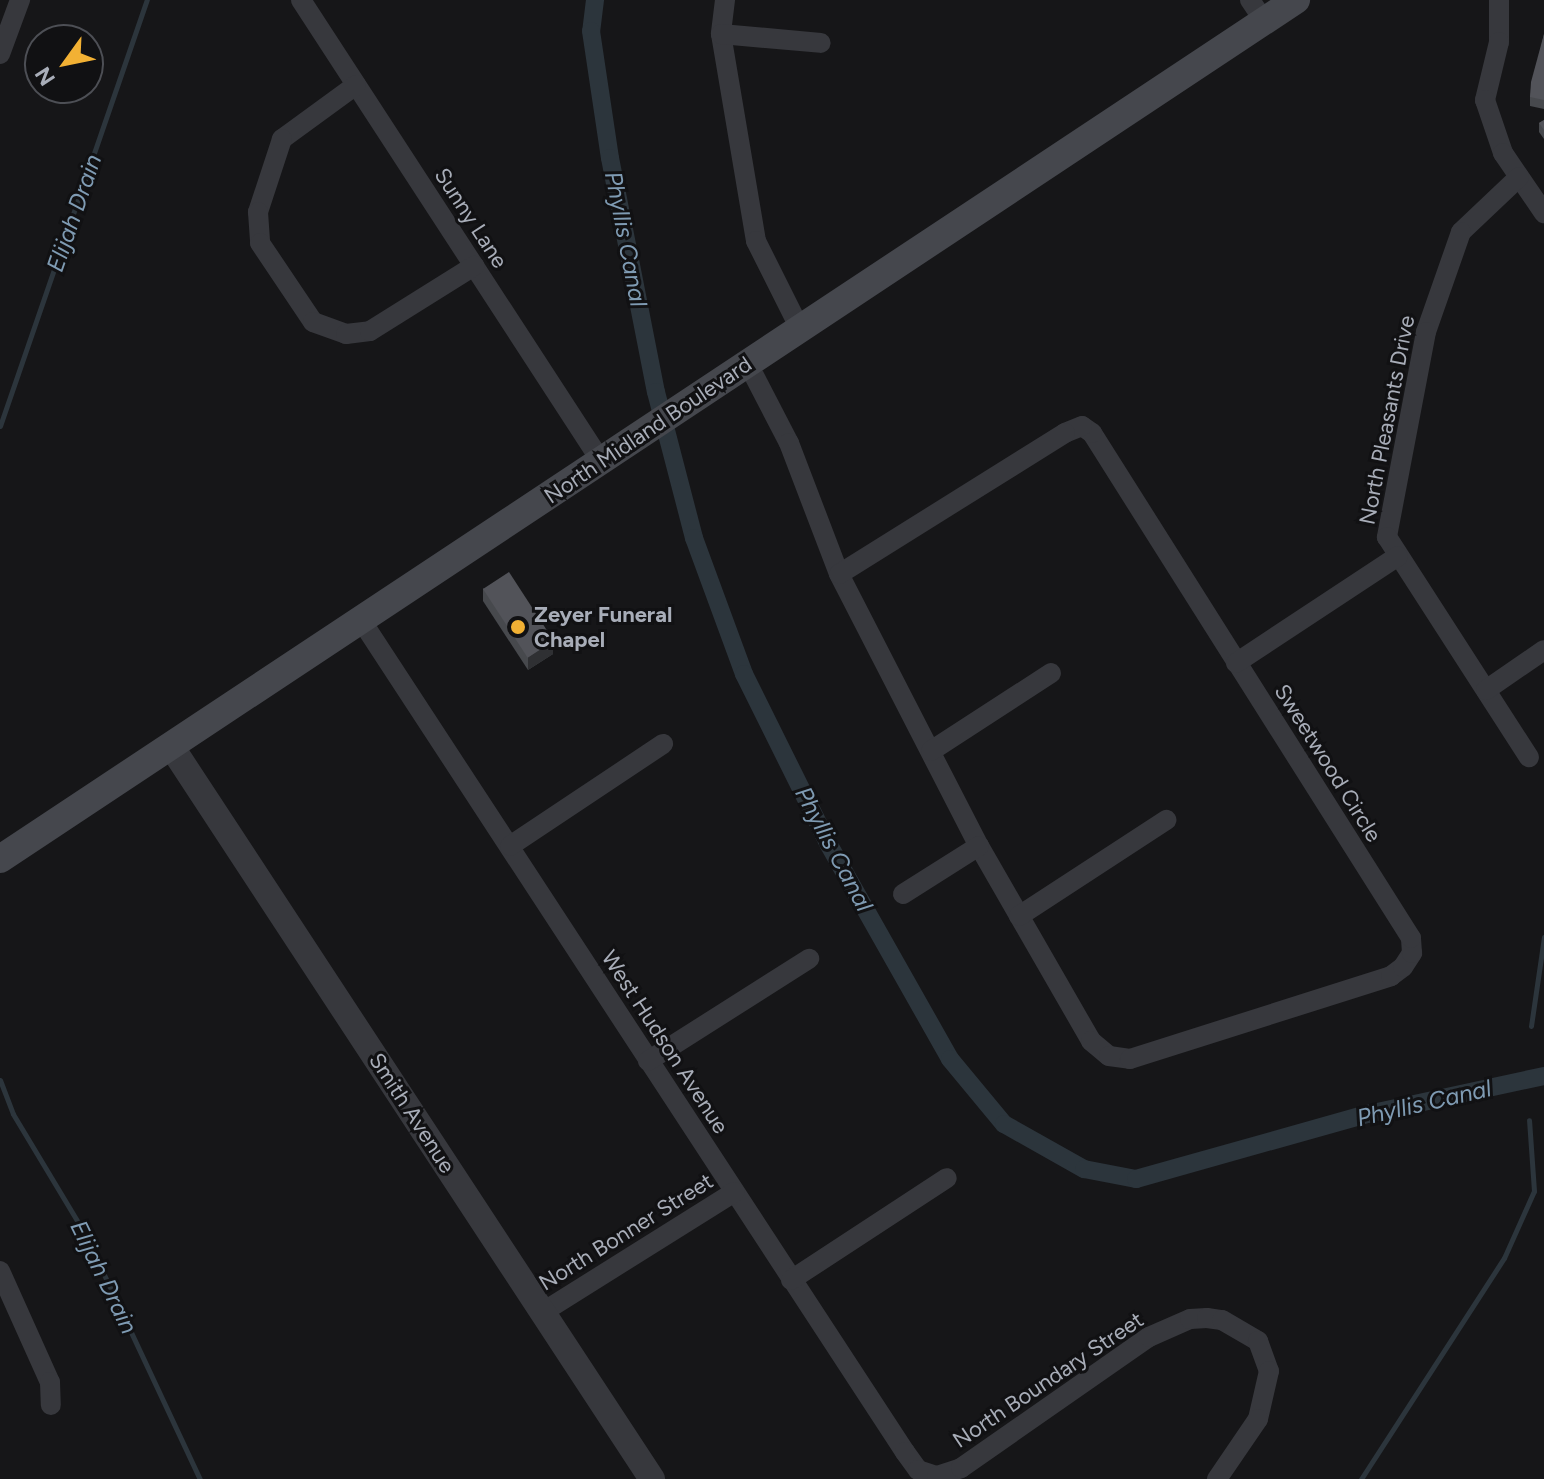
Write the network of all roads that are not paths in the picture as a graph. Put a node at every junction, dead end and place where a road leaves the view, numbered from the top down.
1 (20, 0) edge
2 (301, 0) edge
3 (725, 0) edge
4 (1296, 0) edge
5 (1499, 0) edge
6 (1257, 10) edge
7 (721, 34) junction
8 (821, 43) dead end
9 (0, 54) edge
10 (356, 85) junction
11 (1519, 177) junction
12 (1544, 213) edge
13 (474, 266) junction
14 (800, 329) junction
15 (748, 364) junction
16 (601, 461) junction
17 (1398, 556) junction
18 (839, 574) junction
19 (361, 620) junction
20 (1544, 650) edge
21 (1236, 663) junction
22 (1051, 673) dead end
23 (1486, 690) junction
24 (663, 744) dead end
25 (171, 746) junction
26 (931, 751) junction
27 (1529, 757) dead end
28 (1166, 820) dead end
29 (510, 846) junction
30 (979, 846) junction
31 (0, 859) edge
32 (903, 894) dead end
33 (1019, 916) junction
34 (809, 959) dead end
35 (648, 1061) junction
36 (947, 1178) dead end
37 (734, 1192) junction
38 (0, 1271) edge
39 (791, 1280) junction
40 (543, 1312) junction
41 (51, 1405) dead end
42 (937, 1478) edge
43 (652, 1479) edge
44 (1217, 1479) edge

1 - 9 street
2 - 10 street, Sunny Lane
3 - 7 street
4 - 6 main road, North Midland Boulevard
5 - 11 street
6 - 14 main road, North Midland Boulevard
7 - 8 street
7 - 14 street
10 - 13 street, Sunny Lane
10 - 13 street
11 - 12 street
11 - 17 street, North Pleasants Drive
13 - 16 street, Sunny Lane
14 - 15 main road, North Midland Boulevard
15 - 16 main road, North Midland Boulevard
15 - 18 street, Sweetwood Circle
16 - 19 main road, North Midland Boulevard
17 - 21 street
17 - 23 street
18 - 21 street, Sweetwood Circle
18 - 26 street, Sweetwood Circle
19 - 25 main road, North Midland Boulevard
19 - 29 street, West Hudson Avenue
20 - 23 street
21 - 33 street, Sweetwood Circle
22 - 26 street
23 - 27 street
24 - 29 street
25 - 31 main road, North Midland Boulevard
25 - 40 street, Smith Avenue
26 - 30 street, Sweetwood Circle
28 - 33 street
29 - 35 street, West Hudson Avenue
30 - 32 street
30 - 33 street, Sweetwood Circle
34 - 35 street
35 - 37 street, West Hudson Avenue
36 - 39 street
37 - 39 street, West Hudson Avenue
37 - 40 street, North Bonner Street
38 - 41 street
39 - 42 street, West Hudson Avenue
40 - 43 street, Smith Avenue
42 - 44 street, North Boundary Street

